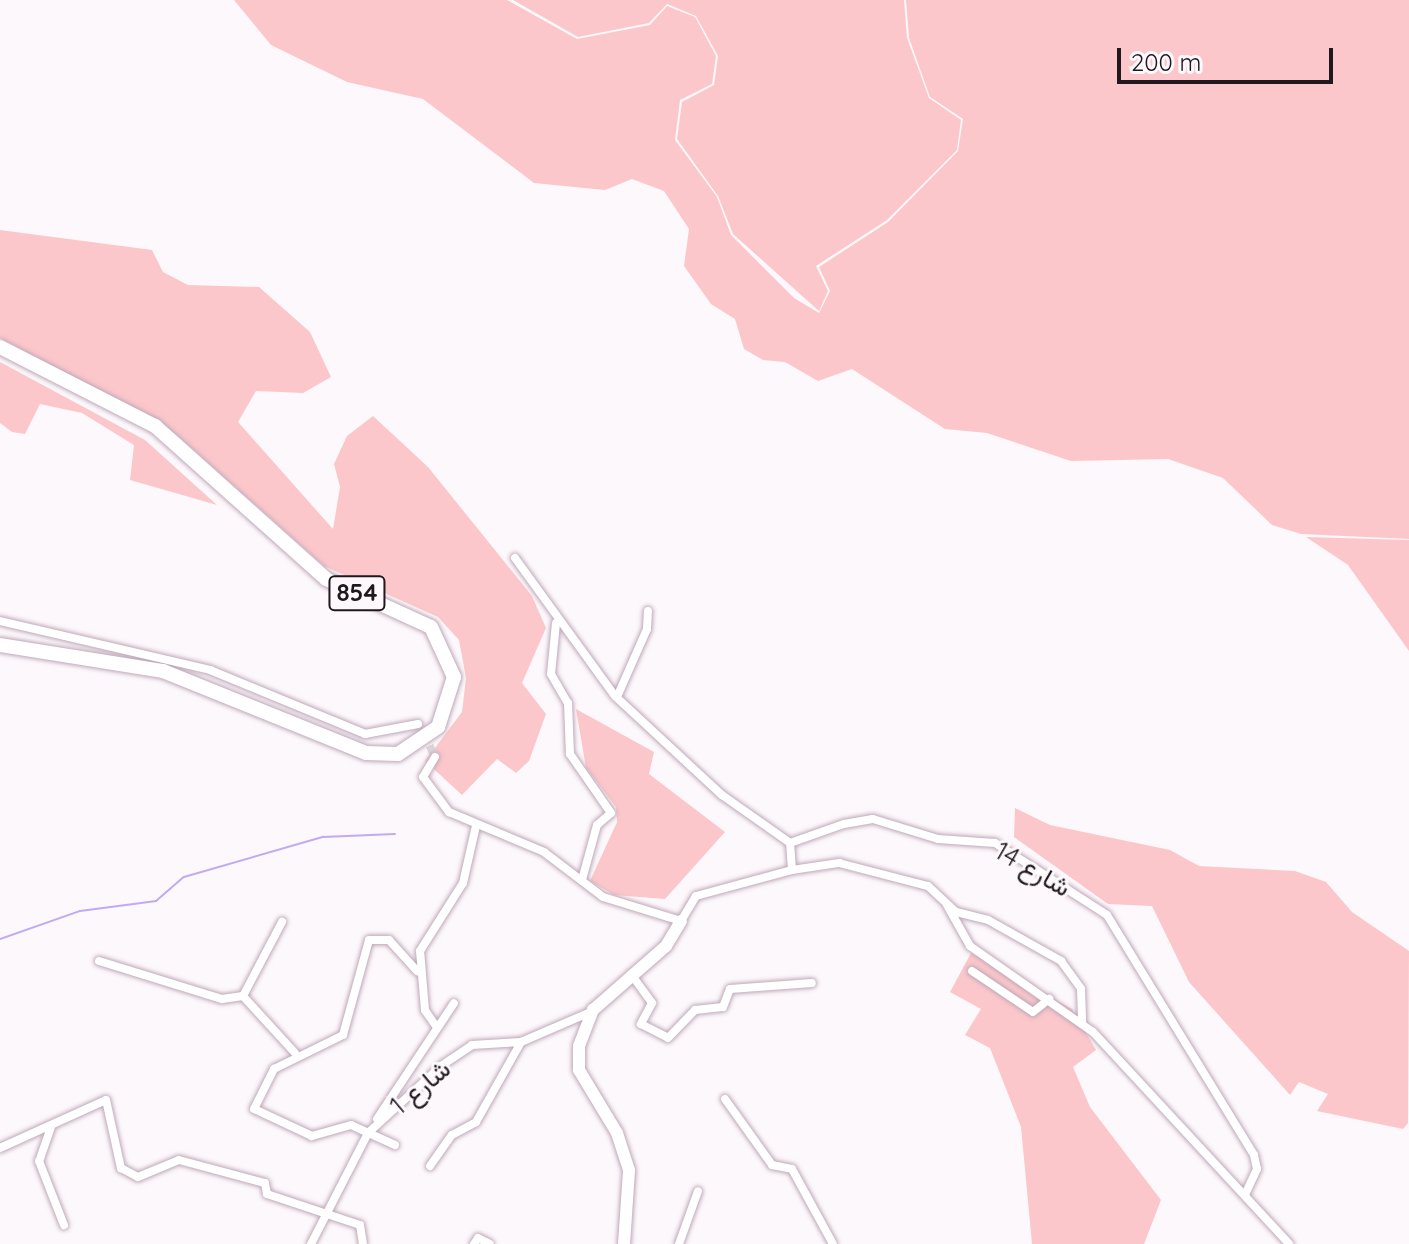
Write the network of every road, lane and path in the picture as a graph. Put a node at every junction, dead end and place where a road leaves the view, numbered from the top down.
1 (0, 347) edge
2 (515, 558) dead end
3 (648, 611) dead end
4 (0, 621) edge
5 (556, 623) junction
6 (0, 645) edge
7 (617, 697) junction
8 (418, 724) dead end
9 (435, 757) tunnel mouth
10 (476, 826) junction
11 (790, 843) junction
12 (792, 870) junction
13 (582, 880) junction
14 (947, 905) junction
15 (681, 921) junction
16 (282, 922) dead end
17 (99, 961) dead end
18 (417, 971) junction
19 (972, 971) dead end
20 (631, 974) junction
21 (812, 983) dead end
22 (243, 996) junction
23 (1049, 999) junction
24 (454, 1003) dead end
25 (593, 1010) junction
26 (1082, 1022) junction
27 (436, 1026) junction
28 (521, 1042) junction
29 (295, 1053) junction
30 (725, 1099) dead end
31 (52, 1126) junction
32 (370, 1130) junction
33 (395, 1145) dead end
34 (0, 1148) edge
35 (430, 1166) dead end
36 (698, 1191) dead end
37 (1245, 1195) junction
38 (326, 1217) junction
39 (64, 1225) dead end
40 (684, 1242) edge
41 (311, 1244) edge
42 (363, 1244) edge
43 (474, 1244) edge
44 (490, 1244) edge
45 (624, 1244) edge
46 (833, 1244) edge
47 (1289, 1244) edge

1 - 6 main road, 854
2 - 5 street
3 - 7 street
4 - 8 street
5 - 7 street
5 - 13 street
7 - 11 street
9 - 10 street
10 - 13 street
10 - 18 street
11 - 12 street
11 - 37 street, شارع 14
12 - 14 street
12 - 15 street
13 - 15 street
14 - 23 street
14 - 26 street
15 - 20 street
16 - 22 street
17 - 22 street
18 - 27 street
18 - 29 street
19 - 23 street
20 - 21 street
20 - 25 street
22 - 29 street
23 - 26 street
24 - 27 street
25 - 28 street, شارع 1
25 - 45 street
26 - 37 street
27 - 32 street
28 - 32 street, شارع 1
28 - 35 street
29 - 32 street
30 - 46 street
31 - 34 street
31 - 38 street
31 - 39 street
32 - 33 street
32 - 38 street, شارع 1
36 - 40 street
37 - 47 street
38 - 41 street, شارع 1
38 - 42 street
43 - 44 street

